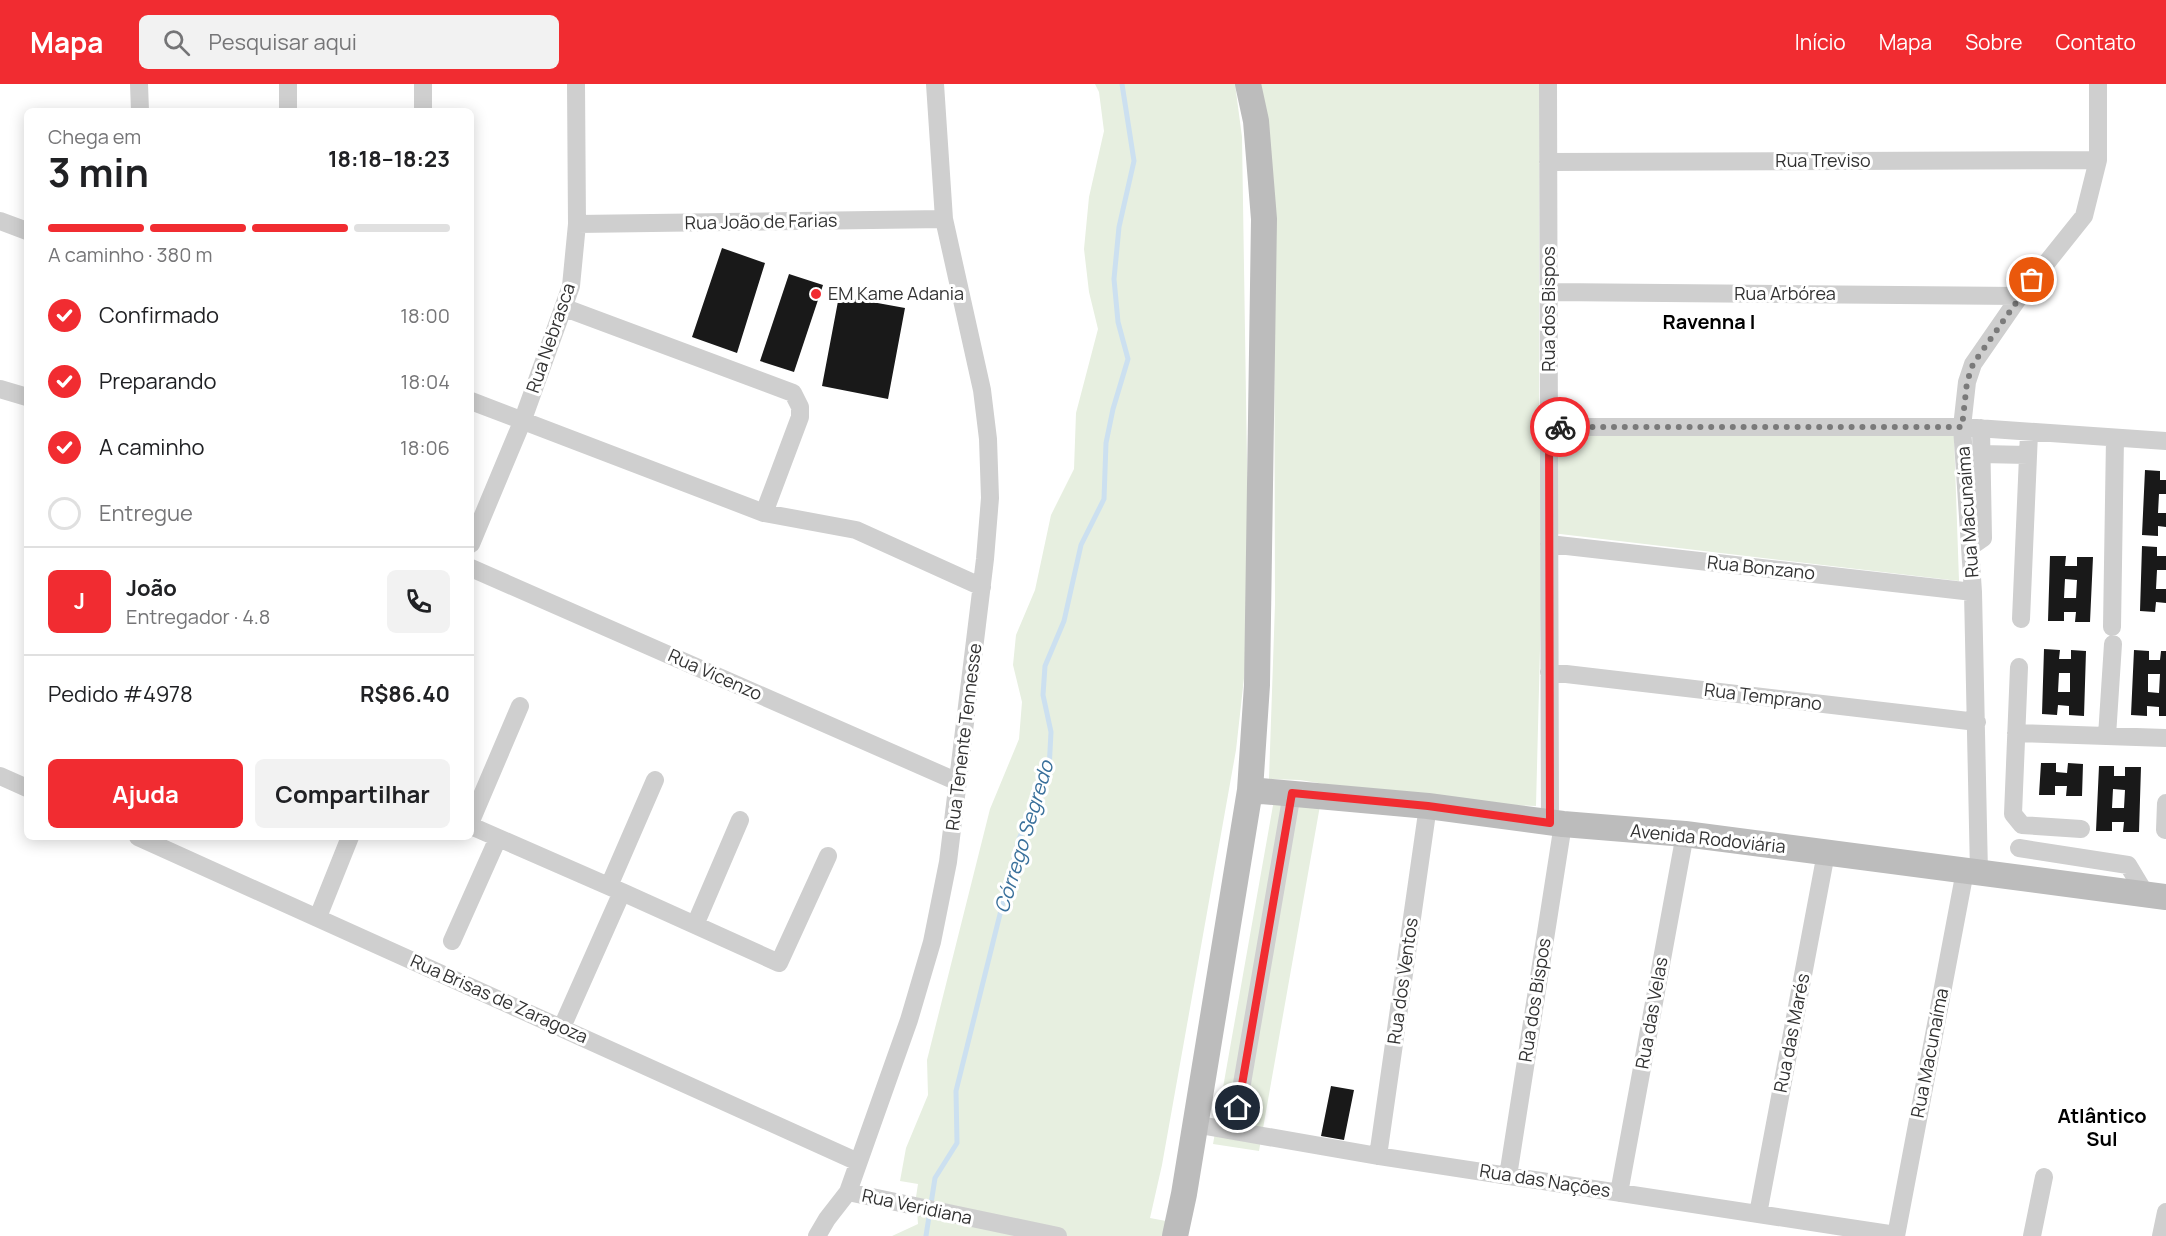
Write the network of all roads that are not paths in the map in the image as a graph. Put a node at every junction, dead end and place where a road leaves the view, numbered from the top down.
1 (139, 84) edge
2 (290, 84) edge
3 (423, 84) edge
4 (576, 84) edge
5 (935, 84) edge
6 (1248, 84) edge
7 (1548, 84) edge
8 (2098, 84) edge
9 (140, 108) edge
10 (288, 108) edge
11 (423, 108) edge
12 (2098, 160) junction
13 (1548, 162) junction
14 (944, 219) junction
15 (0, 221) edge
16 (577, 225) junction
17 (24, 230) edge
18 (1550, 292) junction
19 (2020, 296) junction
20 (565, 308) junction
21 (0, 389) edge
22 (24, 396) edge
23 (474, 403) edge
24 (522, 422) junction
25 (1549, 427) junction
26 (1971, 428) junction
27 (2029, 433) junction
28 (2115, 438) junction
29 (2166, 441) edge
30 (1981, 454) junction
31 (2028, 455) junction
32 (764, 513) junction
33 (474, 537) edge
34 (1549, 544) junction
35 (1970, 547) junction
36 (474, 569) edge
37 (982, 587) junction
38 (1973, 592) junction
39 (2021, 619) dead end
40 (2019, 667) dead end
41 (1549, 672) junction
42 (520, 706) dead end
43 (1977, 722) junction
44 (2016, 733) junction
45 (2107, 736) junction
46 (2166, 738) edge
47 (0, 776) edge
48 (655, 780) dead end
49 (958, 782) junction
50 (24, 787) edge
51 (1250, 790) junction
52 (1292, 793) junction
53 (2166, 803) edge
54 (1428, 806) junction
55 (474, 814) edge
56 (740, 820) dead end
57 (1557, 824) junction
58 (2022, 825) junction
59 (2048, 826) junction
60 (474, 827) edge
61 (2081, 829) dead end
62 (2165, 830) edge
63 (1685, 834) junction
64 (498, 838) junction
65 (153, 840) edge
66 (349, 840) edge
67 (174, 844) edge
68 (2019, 848) junction
69 (2043, 852) junction
70 (1826, 853) junction
71 (828, 856) dead end
72 (1972, 872) junction
73 (2015, 877) junction
74 (616, 889) junction
75 (2156, 896) edge
76 (318, 917) junction
77 (695, 925) junction
78 (452, 941) dead end
79 (562, 1027) junction
80 (1194, 1124) junction
81 (1234, 1130) junction
82 (1378, 1156) junction
83 (858, 1162) junction
84 (1508, 1176) junction
85 (2044, 1177) dead end
86 (848, 1192) junction
87 (1619, 1192) junction
88 (2166, 1212) edge
89 (1758, 1214) junction
90 (817, 1236) edge
91 (1058, 1236) edge
92 (1174, 1236) edge
93 (1896, 1236) edge
94 (2032, 1236) edge
95 (2162, 1236) edge

1 - 9 street
2 - 10 street
3 - 11 street
4 - 16 street, Rua Nebrasca
5 - 14 street, Rua Tenente Tennesse
6 - 51 main road
7 - 13 street, Rua dos Bispos
8 - 12 street, Rua Macunaíma
12 - 13 street, Rua Treviso
12 - 19 street, Rua Macunaíma
13 - 18 street, Rua dos Bispos
14 - 16 street, Rua João de Farias
14 - 37 street, Rua Tenente Tennesse
15 - 17 street
16 - 20 street, Rua Nebrasca
18 - 19 street, Rua Arbórea
18 - 25 street, Rua dos Bispos
19 - 26 street, Rua Macunaíma
20 - 24 street, Rua Nebrasca
20 - 32 street
21 - 22 street
23 - 24 street
24 - 32 street
24 - 33 street, Rua Nebrasca
25 - 26 street
25 - 34 street, Rua dos Bispos
26 - 27 street
26 - 30 street
26 - 35 street, Rua Macunaíma
27 - 28 street
27 - 31 street
28 - 29 street
28 - 45 street
30 - 31 street
30 - 35 street
31 - 39 street
32 - 37 street
34 - 38 street, Rua Bonzano
34 - 41 street, Rua dos Bispos
35 - 38 street, Rua Macunaíma
36 - 49 street, Rua Vicenzo
37 - 49 street, Rua Tenente Tennesse
38 - 43 street, Rua Macunaíma
40 - 44 street
41 - 43 street, Rua Temprano
41 - 57 street, Rua dos Bispos
42 - 55 street
43 - 72 street, Rua Macunaíma
44 - 45 street
44 - 58 street
45 - 46 street
47 - 50 street
48 - 74 street
49 - 83 street, Rua Tenente Tennesse
51 - 52 main road, Avenida Rodoviária
51 - 80 main road
52 - 54 main road, Avenida Rodoviária
52 - 81 street
53 - 62 street
54 - 57 main road, Avenida Rodoviária
54 - 82 street, Rua dos Ventos
56 - 77 street
57 - 63 main road, Avenida Rodoviária
57 - 84 street, Rua dos Bispos
58 - 59 street
58 - 68 street
59 - 61 street
59 - 69 street
60 - 64 street
63 - 70 main road, Avenida Rodoviária
63 - 87 street, Rua das Velas
64 - 74 street
64 - 78 street
65 - 67 street, Rua Brisas de Zaragoza
66 - 76 street
67 - 76 street, Rua Brisas de Zaragoza
68 - 69 street
68 - 73 street
69 - 75 street
70 - 72 main road, Avenida Rodoviária
70 - 89 street, Rua das Marés
71 - 77 street
72 - 73 main road, Avenida Rodoviária
72 - 93 street, Rua Macunaíma
73 - 75 main road, Avenida Rodoviária
74 - 77 street
74 - 79 street
76 - 79 street, Rua Brisas de Zaragoza
79 - 83 street, Rua Brisas de Zaragoza
80 - 81 street, Rua das Nações
80 - 92 main road
81 - 82 street, Rua das Nações
82 - 84 street, Rua das Nações
83 - 86 street, Rua Tenente Tennesse
84 - 87 street, Rua das Nações
85 - 94 street
86 - 90 street, Rua Tenente Tennesse
86 - 91 street, Rua Veridiana
87 - 89 street, Rua das Nações
88 - 95 street
89 - 93 street, Rua das Nações

